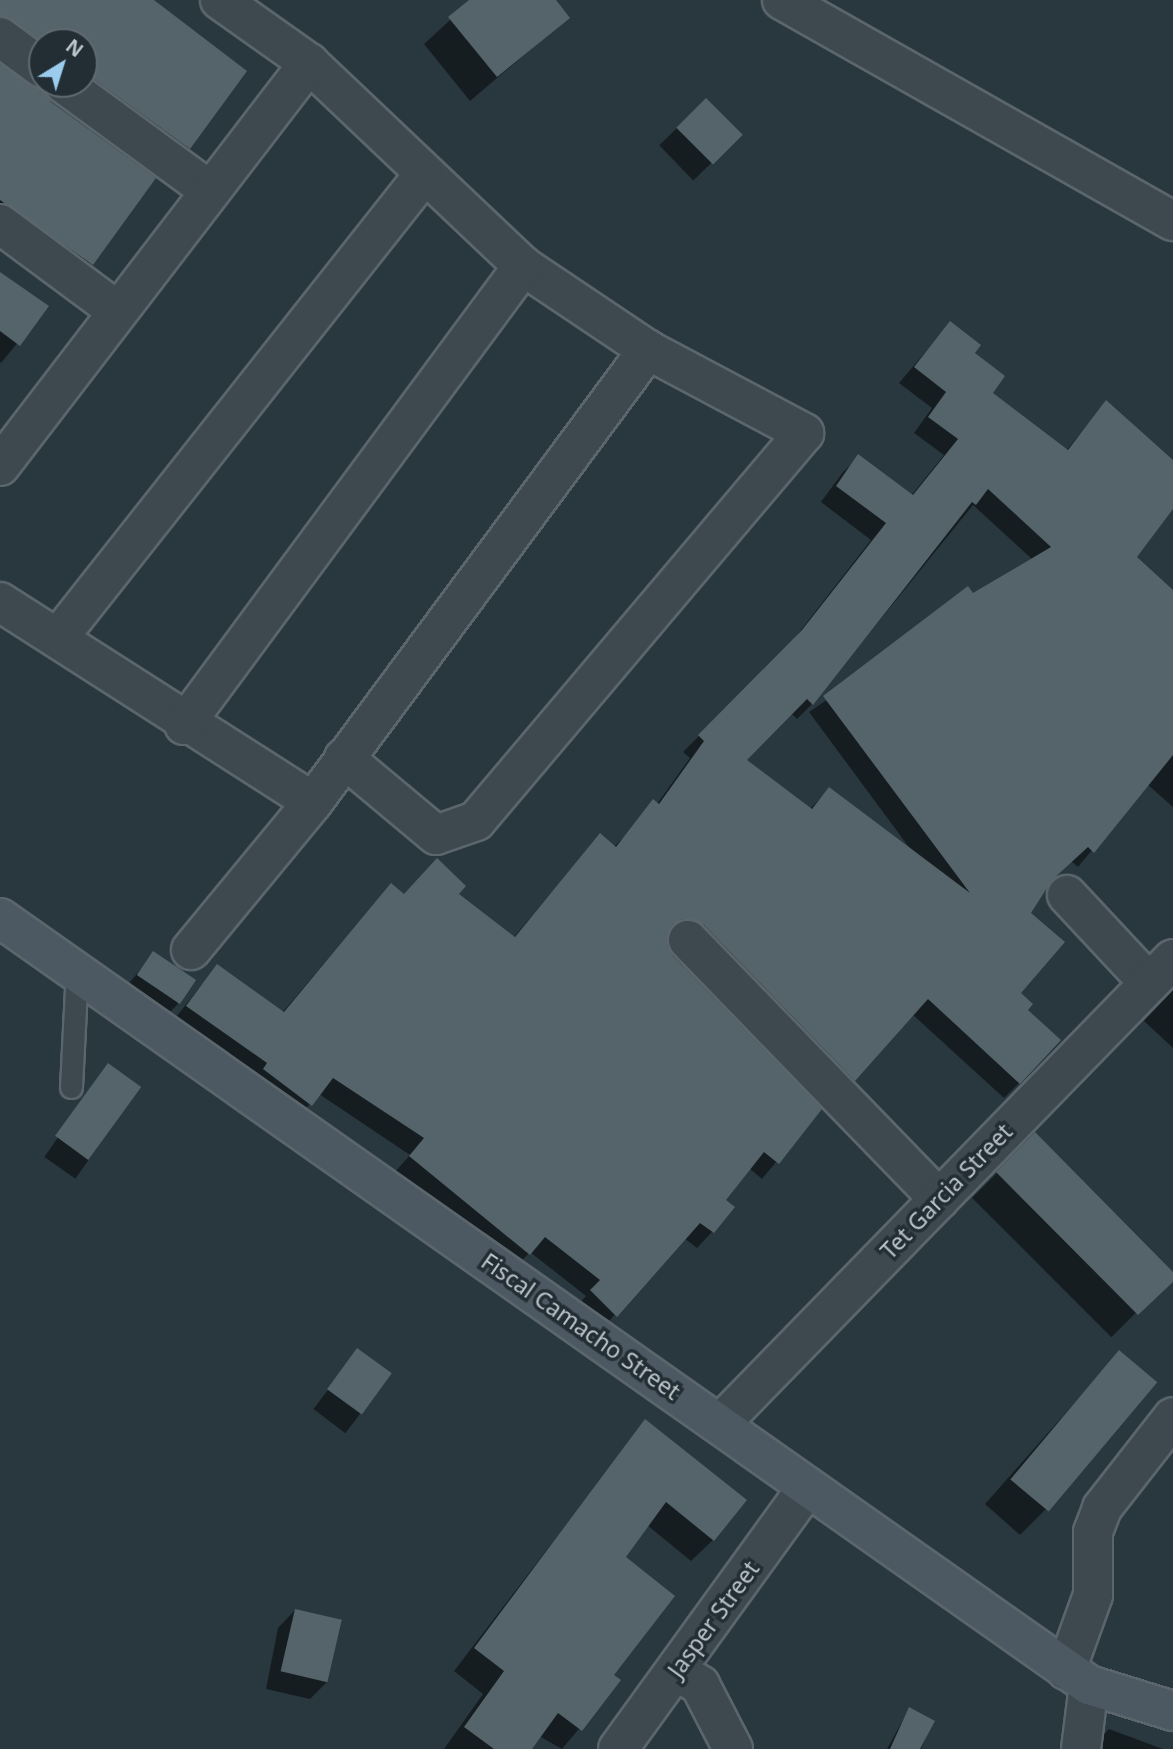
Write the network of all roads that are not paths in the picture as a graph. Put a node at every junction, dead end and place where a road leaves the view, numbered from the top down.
1 (220, 0) edge
2 (782, 0) edge
3 (0, 37) edge
4 (28, 58) edge
5 (309, 63) junction
6 (83, 98) edge
7 (423, 176) junction
8 (208, 190) junction
9 (1173, 221) edge
10 (0, 224) edge
11 (523, 266) junction
12 (116, 310) junction
13 (648, 350) junction
14 (4, 451) edge
15 (0, 602) edge
16 (58, 638) junction
17 (184, 725) junction
18 (344, 758) junction
19 (313, 802) junction
20 (1067, 895) dead end
21 (0, 918) edge
22 (688, 940) dead end
23 (191, 950) dead end
24 (76, 970) junction
25 (1161, 971) edge
26 (71, 1087) dead end
27 (939, 1199) junction
28 (1173, 1417) edge
29 (720, 1424) junction
30 (807, 1488) junction
31 (676, 1671) junction
32 (1078, 1677) junction
33 (1173, 1711) edge
34 (618, 1749) edge
35 (733, 1749) edge
36 (1080, 1749) edge

1 - 5 street
2 - 9 street
3 - 4 street
5 - 7 street
5 - 8 street
6 - 8 street
7 - 11 street
7 - 16 street
8 - 12 street
10 - 12 street
11 - 13 street
11 - 17 street
12 - 14 street
13 - 18 street
13 - 18 street
15 - 16 street
16 - 17 street
17 - 19 street
18 - 19 street
19 - 23 street
20 - 25 street
21 - 24 street, Fiscal Camacho Street
22 - 27 street
24 - 26 lane
24 - 29 street, Fiscal Camacho Street
25 - 27 street, Tet Garcia Street
27 - 29 street, Tet Garcia Street
28 - 32 street
29 - 30 street, Fiscal Camacho Street
30 - 31 street, Jasper Street
30 - 32 street, Fiscal Camacho Street
31 - 34 street, Jasper Street
31 - 35 street
32 - 33 street, Fiscal Camacho Street
32 - 36 street

